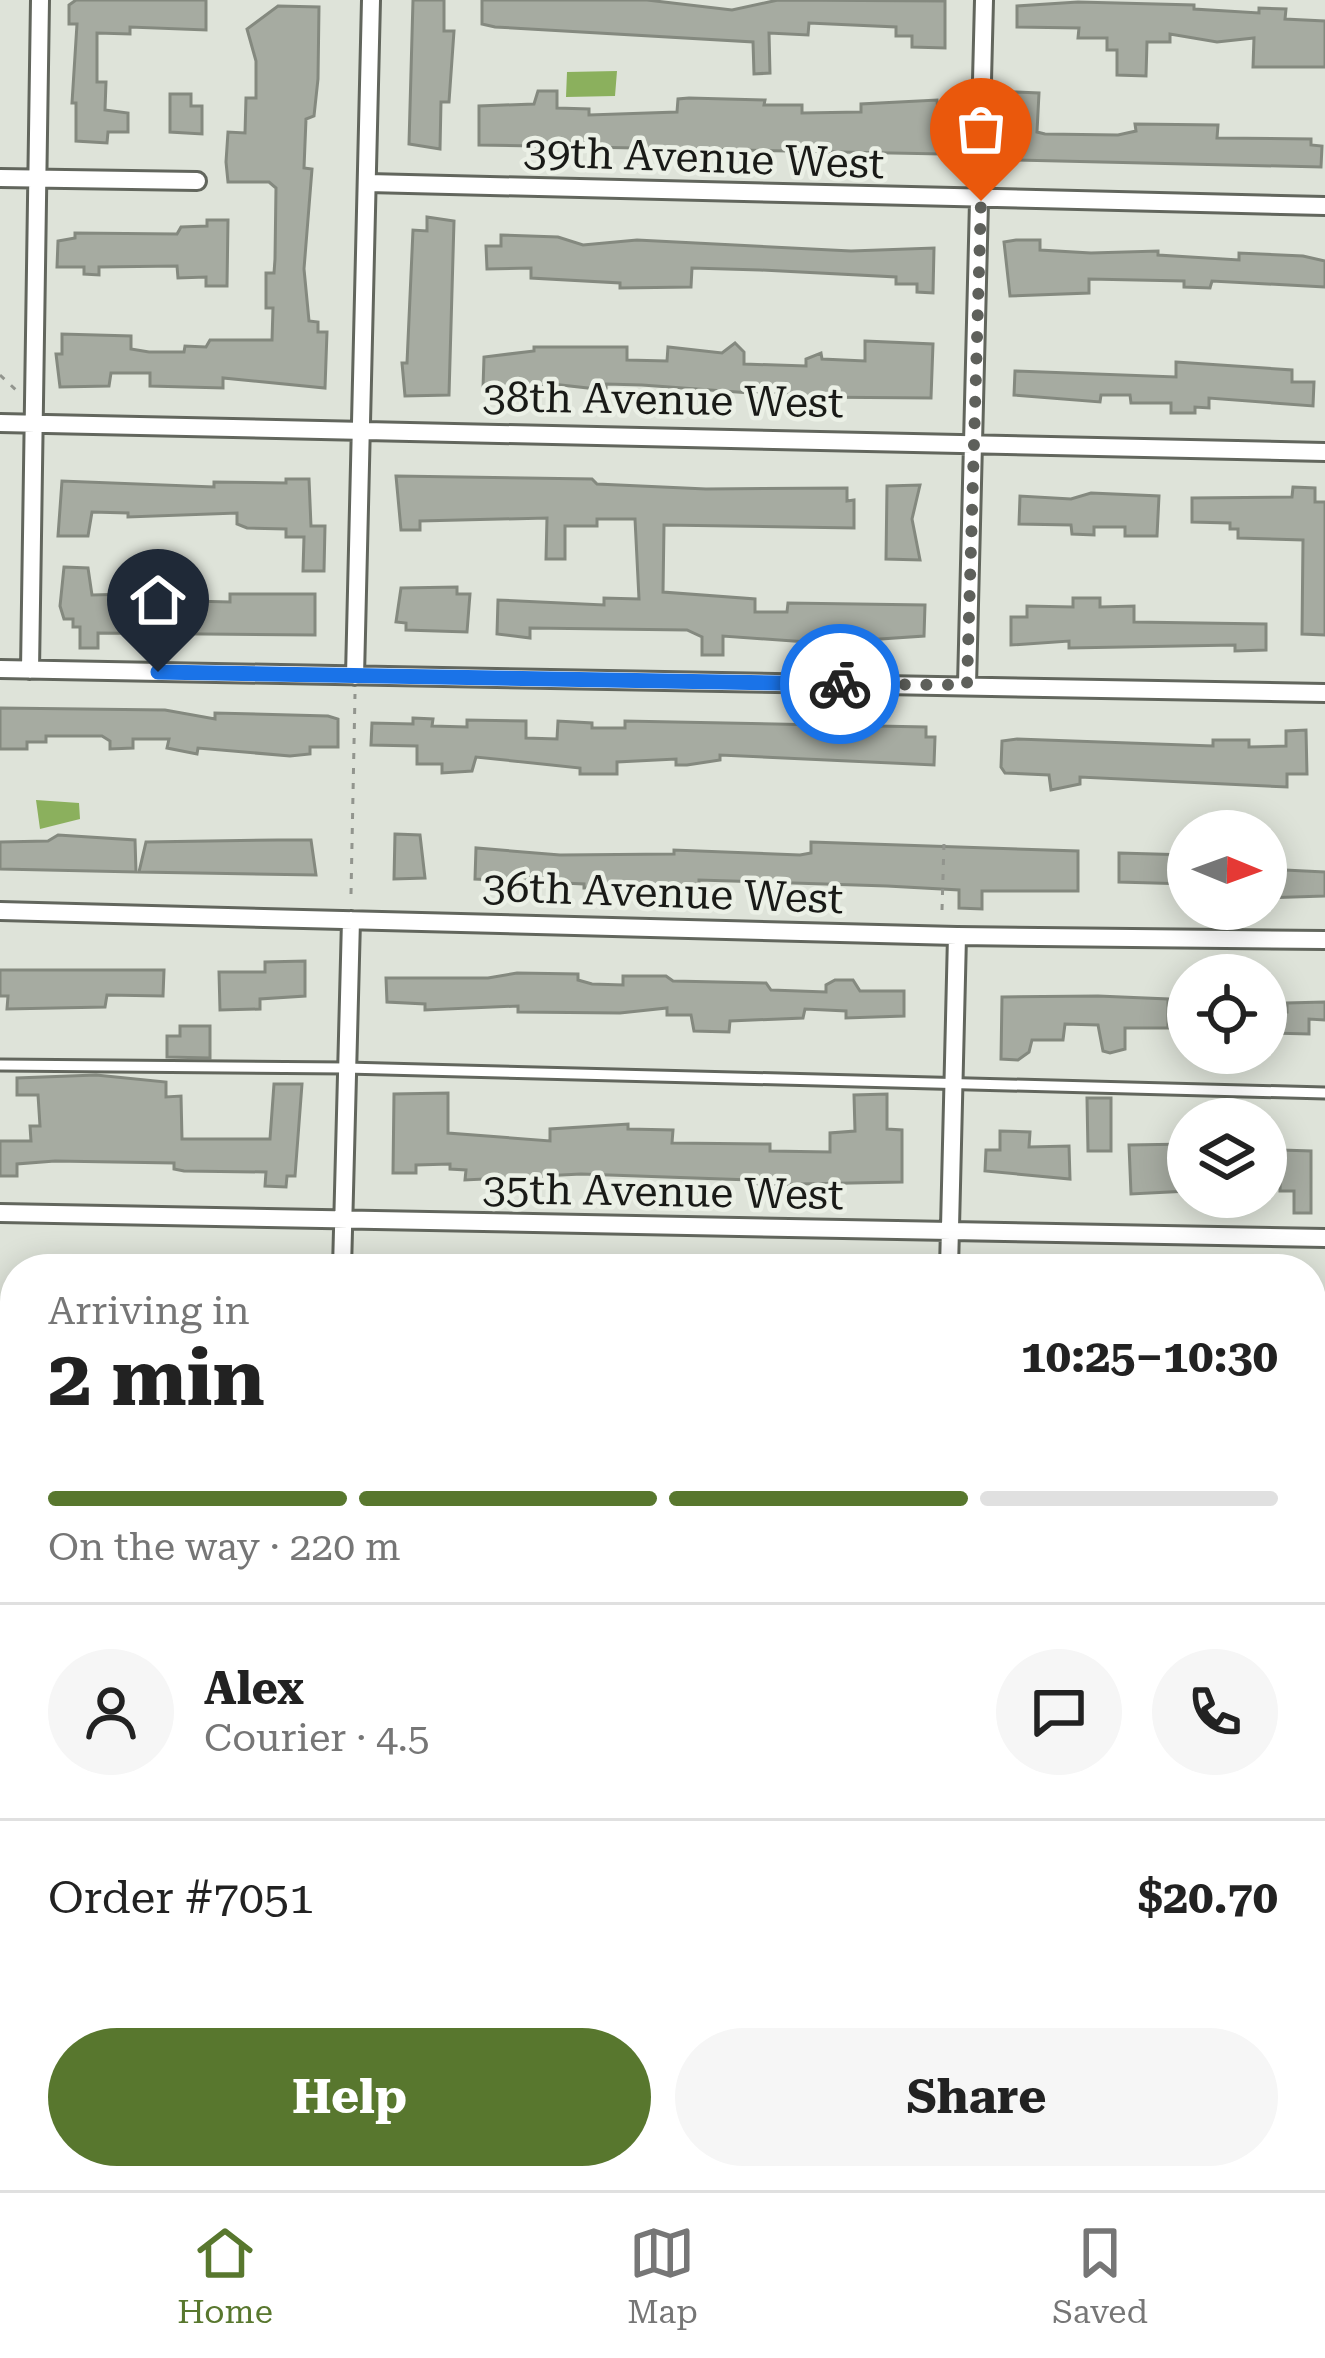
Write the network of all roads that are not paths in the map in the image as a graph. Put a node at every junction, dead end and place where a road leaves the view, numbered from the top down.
1 (40, 0) edge
2 (371, 0) edge
3 (983, 0) edge
4 (0, 178) edge
5 (38, 178) junction
6 (197, 181) dead end
7 (368, 183) junction
8 (981, 201) junction
9 (1325, 206) edge
10 (0, 423) edge
11 (33, 424) junction
12 (361, 428) junction
13 (974, 441) junction
14 (1325, 452) edge
15 (0, 669) edge
16 (30, 670) junction
17 (355, 685) junction
18 (967, 685) junction
19 (1325, 693) edge
20 (0, 911) edge
21 (351, 920) junction
22 (956, 936) junction
23 (1325, 940) edge
24 (0, 1065) edge
25 (346, 1068) junction
26 (952, 1086) junction
27 (1325, 1093) edge
28 (0, 1213) edge
29 (343, 1220) junction
30 (950, 1234) junction
31 (1325, 1238) edge
32 (342, 1254) edge
33 (949, 1254) edge

1 - 5 street
2 - 7 street
3 - 8 street
4 - 5 street
5 - 6 street
5 - 11 street
7 - 8 street, 39th Avenue West
7 - 12 street
8 - 9 street, 39th Avenue West
8 - 13 street
10 - 11 street, 38th Avenue West
11 - 12 street, 38th Avenue West
11 - 16 street
12 - 13 street, 38th Avenue West
12 - 17 street
13 - 14 street, 38th Avenue West
13 - 18 street
15 - 16 street
16 - 17 street
17 - 18 street
18 - 19 street
20 - 21 street, 36th Avenue West
21 - 22 street, 36th Avenue West
21 - 25 street
22 - 23 street, 36th Avenue West
22 - 26 street
24 - 25 lane
25 - 26 lane
25 - 29 street
26 - 27 lane
26 - 30 street
28 - 29 street, 35th Avenue West
29 - 30 street, 35th Avenue West
29 - 32 street
30 - 31 street, 35th Avenue West
30 - 33 street

